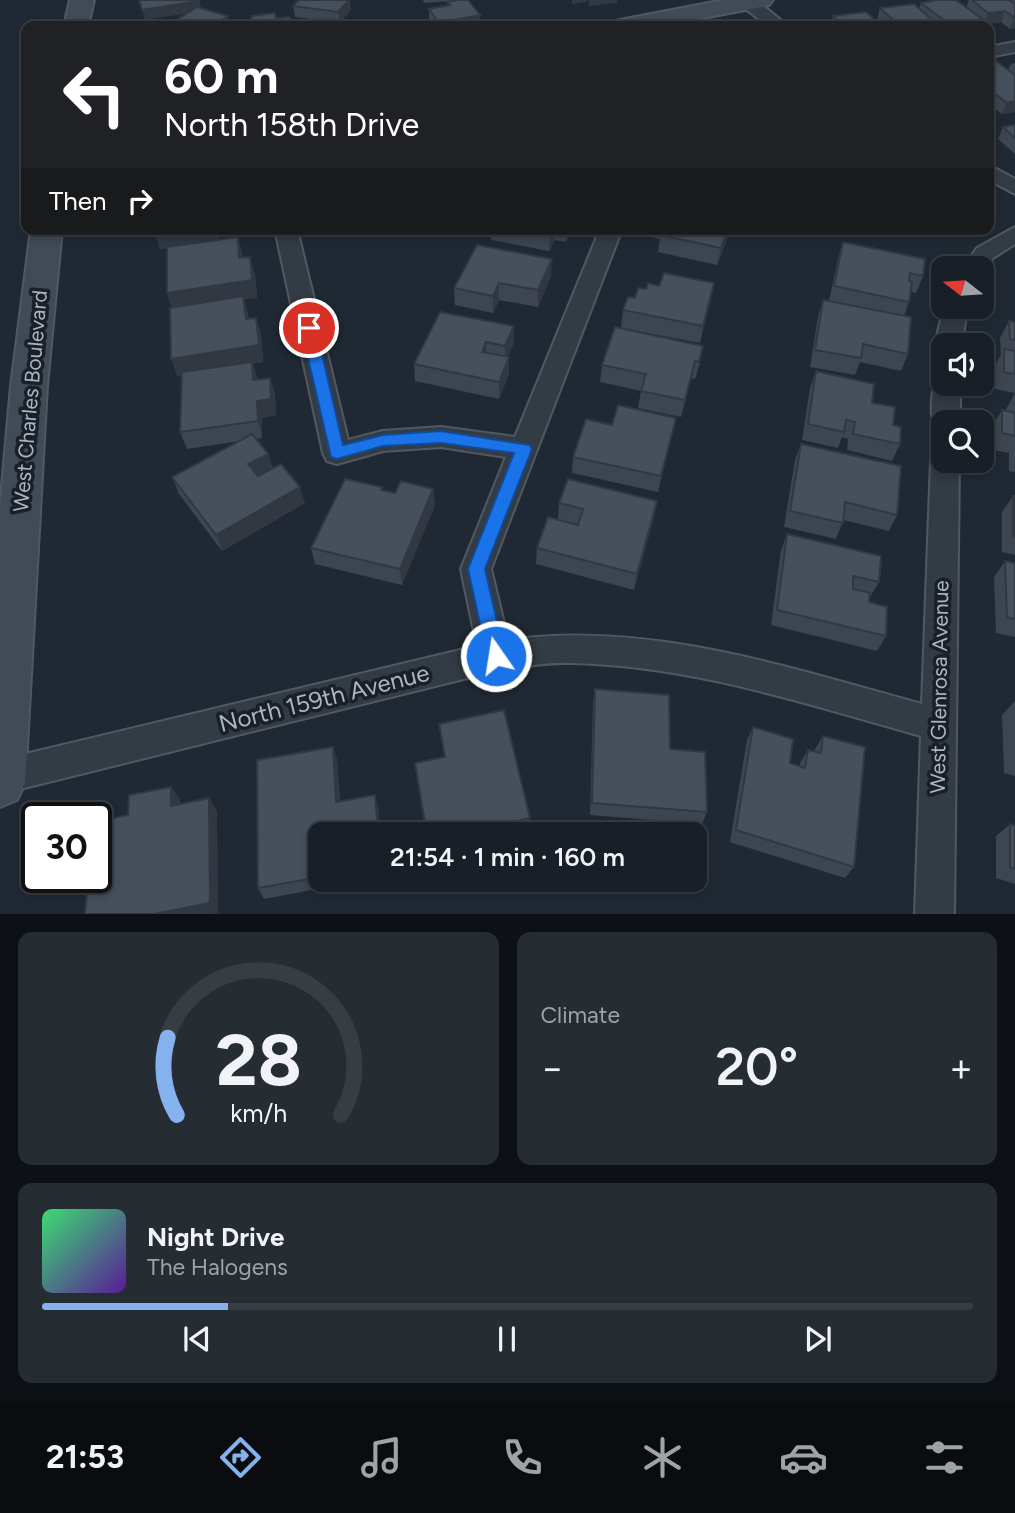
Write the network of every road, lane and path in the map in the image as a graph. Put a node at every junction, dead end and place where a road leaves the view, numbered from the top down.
1 (82, 0) edge
2 (755, 1) edge
3 (77, 21) edge
4 (651, 21) edge
5 (774, 21) edge
6 (1015, 47) edge
7 (994, 51) edge
8 (994, 174) edge
9 (1015, 188) edge
10 (1015, 234) edge
11 (46, 235) edge
12 (287, 235) edge
13 (609, 235) edge
14 (983, 256) edge
15 (524, 449) junction
16 (945, 473) edge
17 (496, 656) junction
18 (937, 724) junction
19 (0, 777) edge
20 (0, 783) edge
21 (934, 914) edge

1 - 3 street
2 - 4 street
2 - 5 street
6 - 7 street
8 - 9 street
10 - 14 street
11 - 19 street, West Charles Boulevard
12 - 15 street
13 - 15 street
15 - 17 street
16 - 18 street, West Glenrosa Avenue
17 - 18 street, North 159th Avenue
17 - 19 street, North 159th Avenue
18 - 21 street, West Glenrosa Avenue
19 - 20 street, West Charles Boulevard

